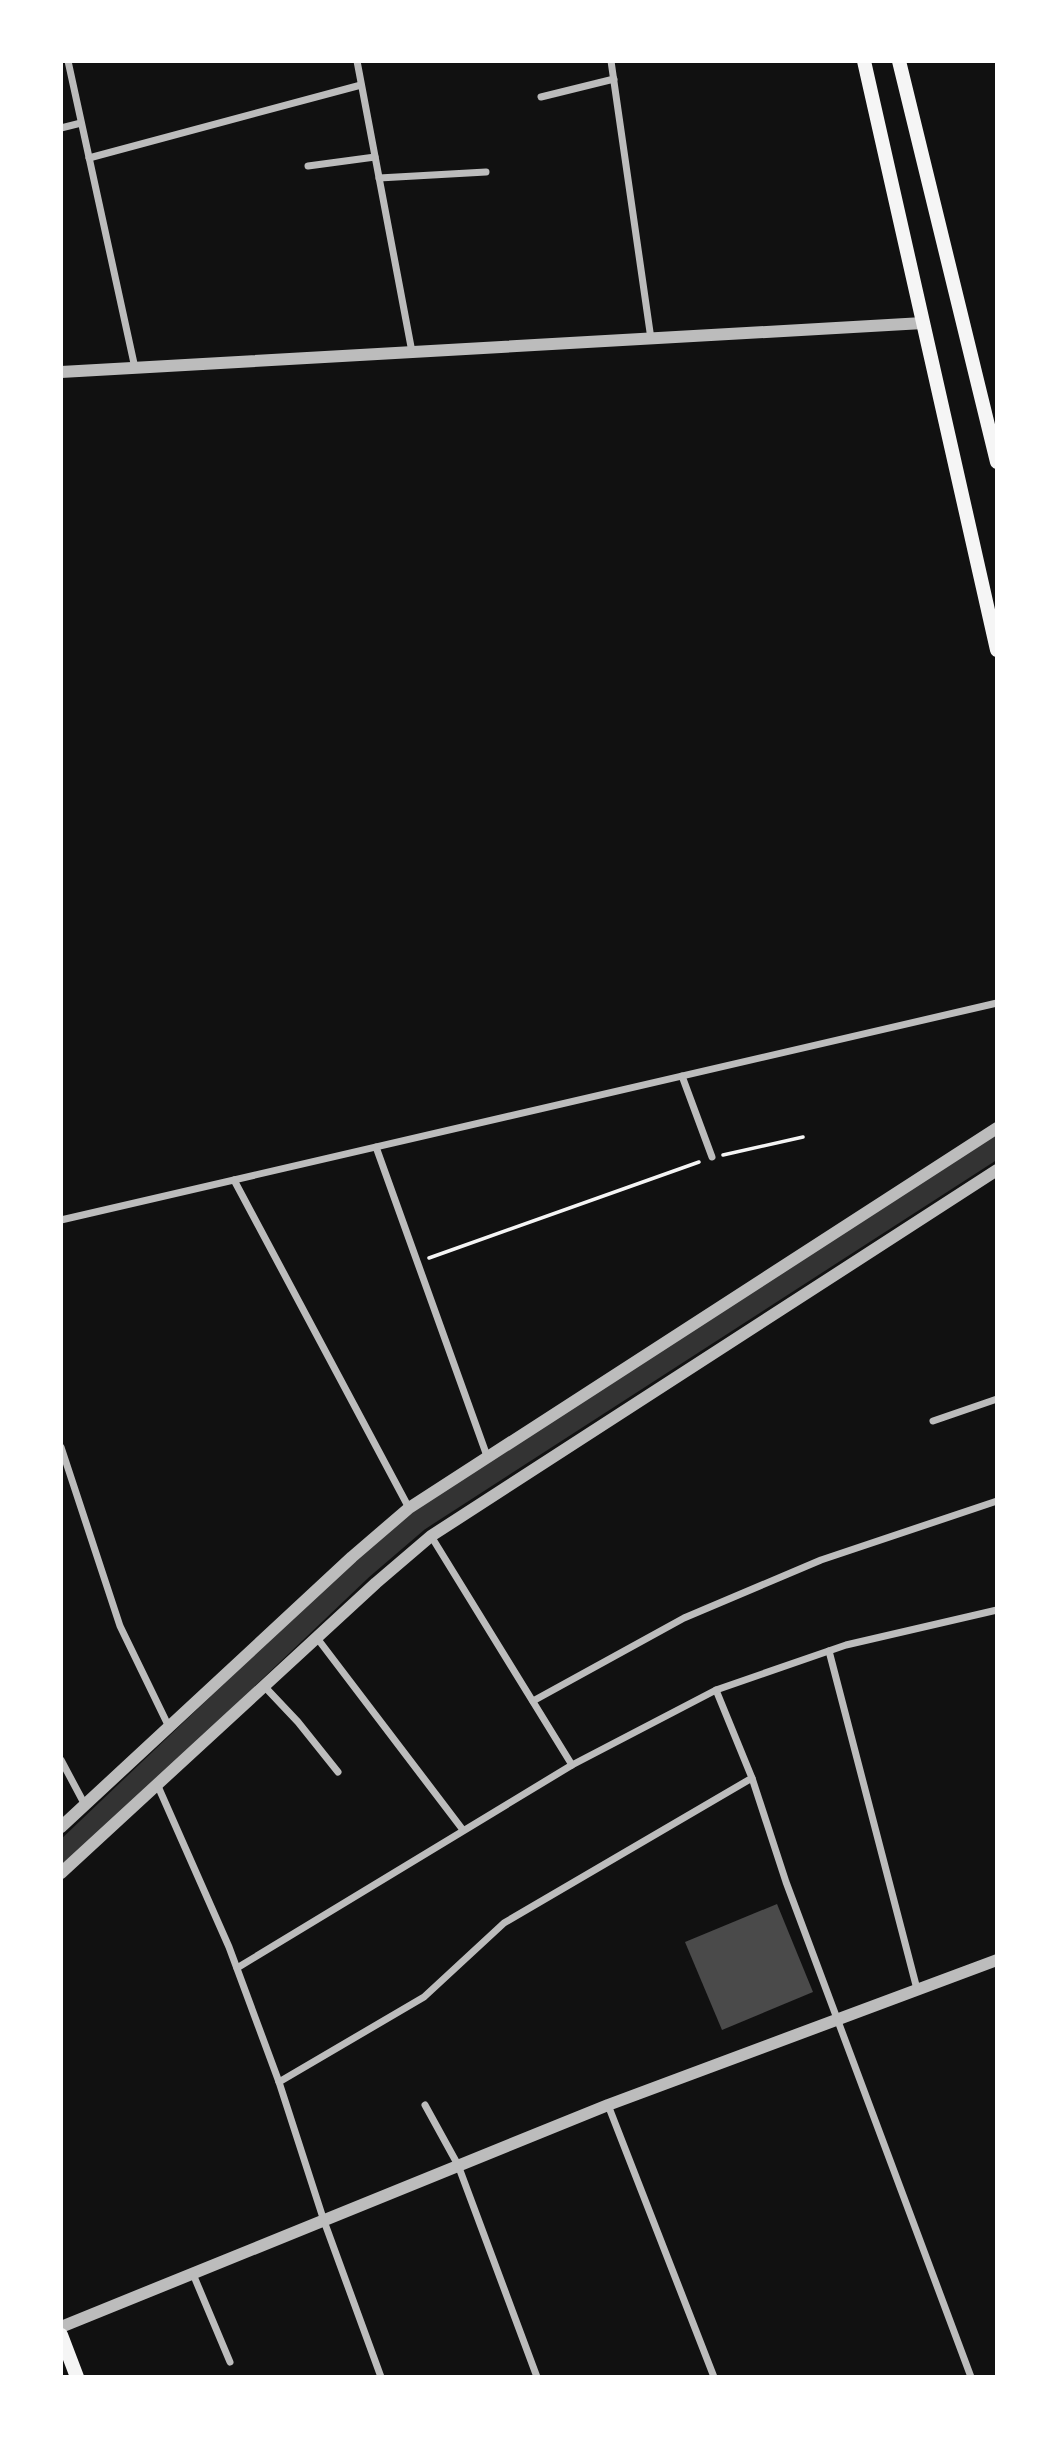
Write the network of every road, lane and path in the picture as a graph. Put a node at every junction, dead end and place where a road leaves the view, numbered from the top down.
1 (68, 61) edge
2 (357, 61) edge
3 (611, 61) edge
4 (864, 61) edge
5 (899, 61) edge
6 (614, 79) junction
7 (361, 85) junction
8 (541, 97) dead end
9 (81, 123) junction
10 (61, 128) edge
11 (375, 157) junction
12 (89, 158) junction
13 (308, 166) dead end
14 (486, 172) dead end
15 (379, 178) junction
16 (923, 323) junction
17 (651, 339) junction
18 (412, 352) junction
19 (135, 368) junction
20 (61, 372) edge
21 (997, 461) edge
22 (997, 650) edge
23 (997, 1003) edge
24 (681, 1076) junction
25 (997, 1128) edge
26 (803, 1137) dead end
27 (376, 1147) junction
28 (712, 1157) junction
29 (997, 1170) edge
30 (234, 1180) junction
31 (61, 1220) edge
32 (417, 1262) junction
33 (997, 1399) edge
34 (933, 1421) dead end
35 (61, 1447) edge
36 (487, 1456) junction
37 (997, 1501) edge
38 (409, 1507) junction
39 (431, 1536) junction
40 (997, 1610) edge
41 (317, 1638) junction
42 (829, 1651) junction
43 (264, 1686) junction
44 (716, 1690) junction
45 (533, 1701) junction
46 (169, 1727) junction
47 (61, 1760) edge
48 (572, 1765) junction
49 (338, 1772) dead end
50 (752, 1778) junction
51 (157, 1784) junction
52 (85, 1805) junction
53 (61, 1827) edge
54 (463, 1830) junction
55 (61, 1873) edge
56 (997, 1960) edge
57 (237, 1968) junction
58 (917, 1989) junction
59 (837, 2018) junction
60 (279, 2082) junction
61 (425, 2105) dead end
62 (608, 2105) junction
63 (458, 2165) junction
64 (324, 2221) junction
65 (194, 2274) junction
66 (61, 2327) edge
67 (61, 2335) edge
68 (230, 2362) dead end
69 (66, 2365) edge
70 (77, 2377) edge
71 (381, 2377) edge
72 (537, 2377) edge
73 (714, 2377) edge
74 (971, 2377) edge

1 - 9 street
2 - 7 street
3 - 6 street
4 - 16 main road
5 - 21 main road
6 - 8 street
6 - 17 street
7 - 11 street
7 - 12 street
9 - 10 street
9 - 12 street
11 - 13 street
11 - 15 street
12 - 19 street
14 - 15 street
15 - 18 street
16 - 17 street
16 - 22 main road
17 - 18 street
18 - 19 street
19 - 20 street
23 - 24 street
24 - 27 street
24 - 28 street
25 - 36 street
26 - 28 path
27 - 30 street
27 - 32 street
28 - 32 path
29 - 39 street
30 - 31 street
30 - 38 street
32 - 36 street
33 - 34 street
35 - 46 street
36 - 38 street
37 - 45 street
38 - 46 street
39 - 41 street
39 - 45 street
40 - 42 street
41 - 43 street
41 - 54 street
42 - 44 street
42 - 58 street
43 - 49 street
43 - 51 street
44 - 48 street
44 - 50 street
45 - 48 street
46 - 52 street
47 - 52 street
48 - 54 street
50 - 59 street
50 - 60 street
51 - 55 street
51 - 57 street
52 - 53 street
54 - 57 street
56 - 58 street
57 - 60 street
58 - 59 street
59 - 62 street
59 - 74 street
60 - 64 street
61 - 63 street
62 - 63 street
62 - 73 street
63 - 64 street
63 - 72 street
64 - 65 street
64 - 71 street
65 - 66 street
65 - 68 street
67 - 69 main road
69 - 70 main road

